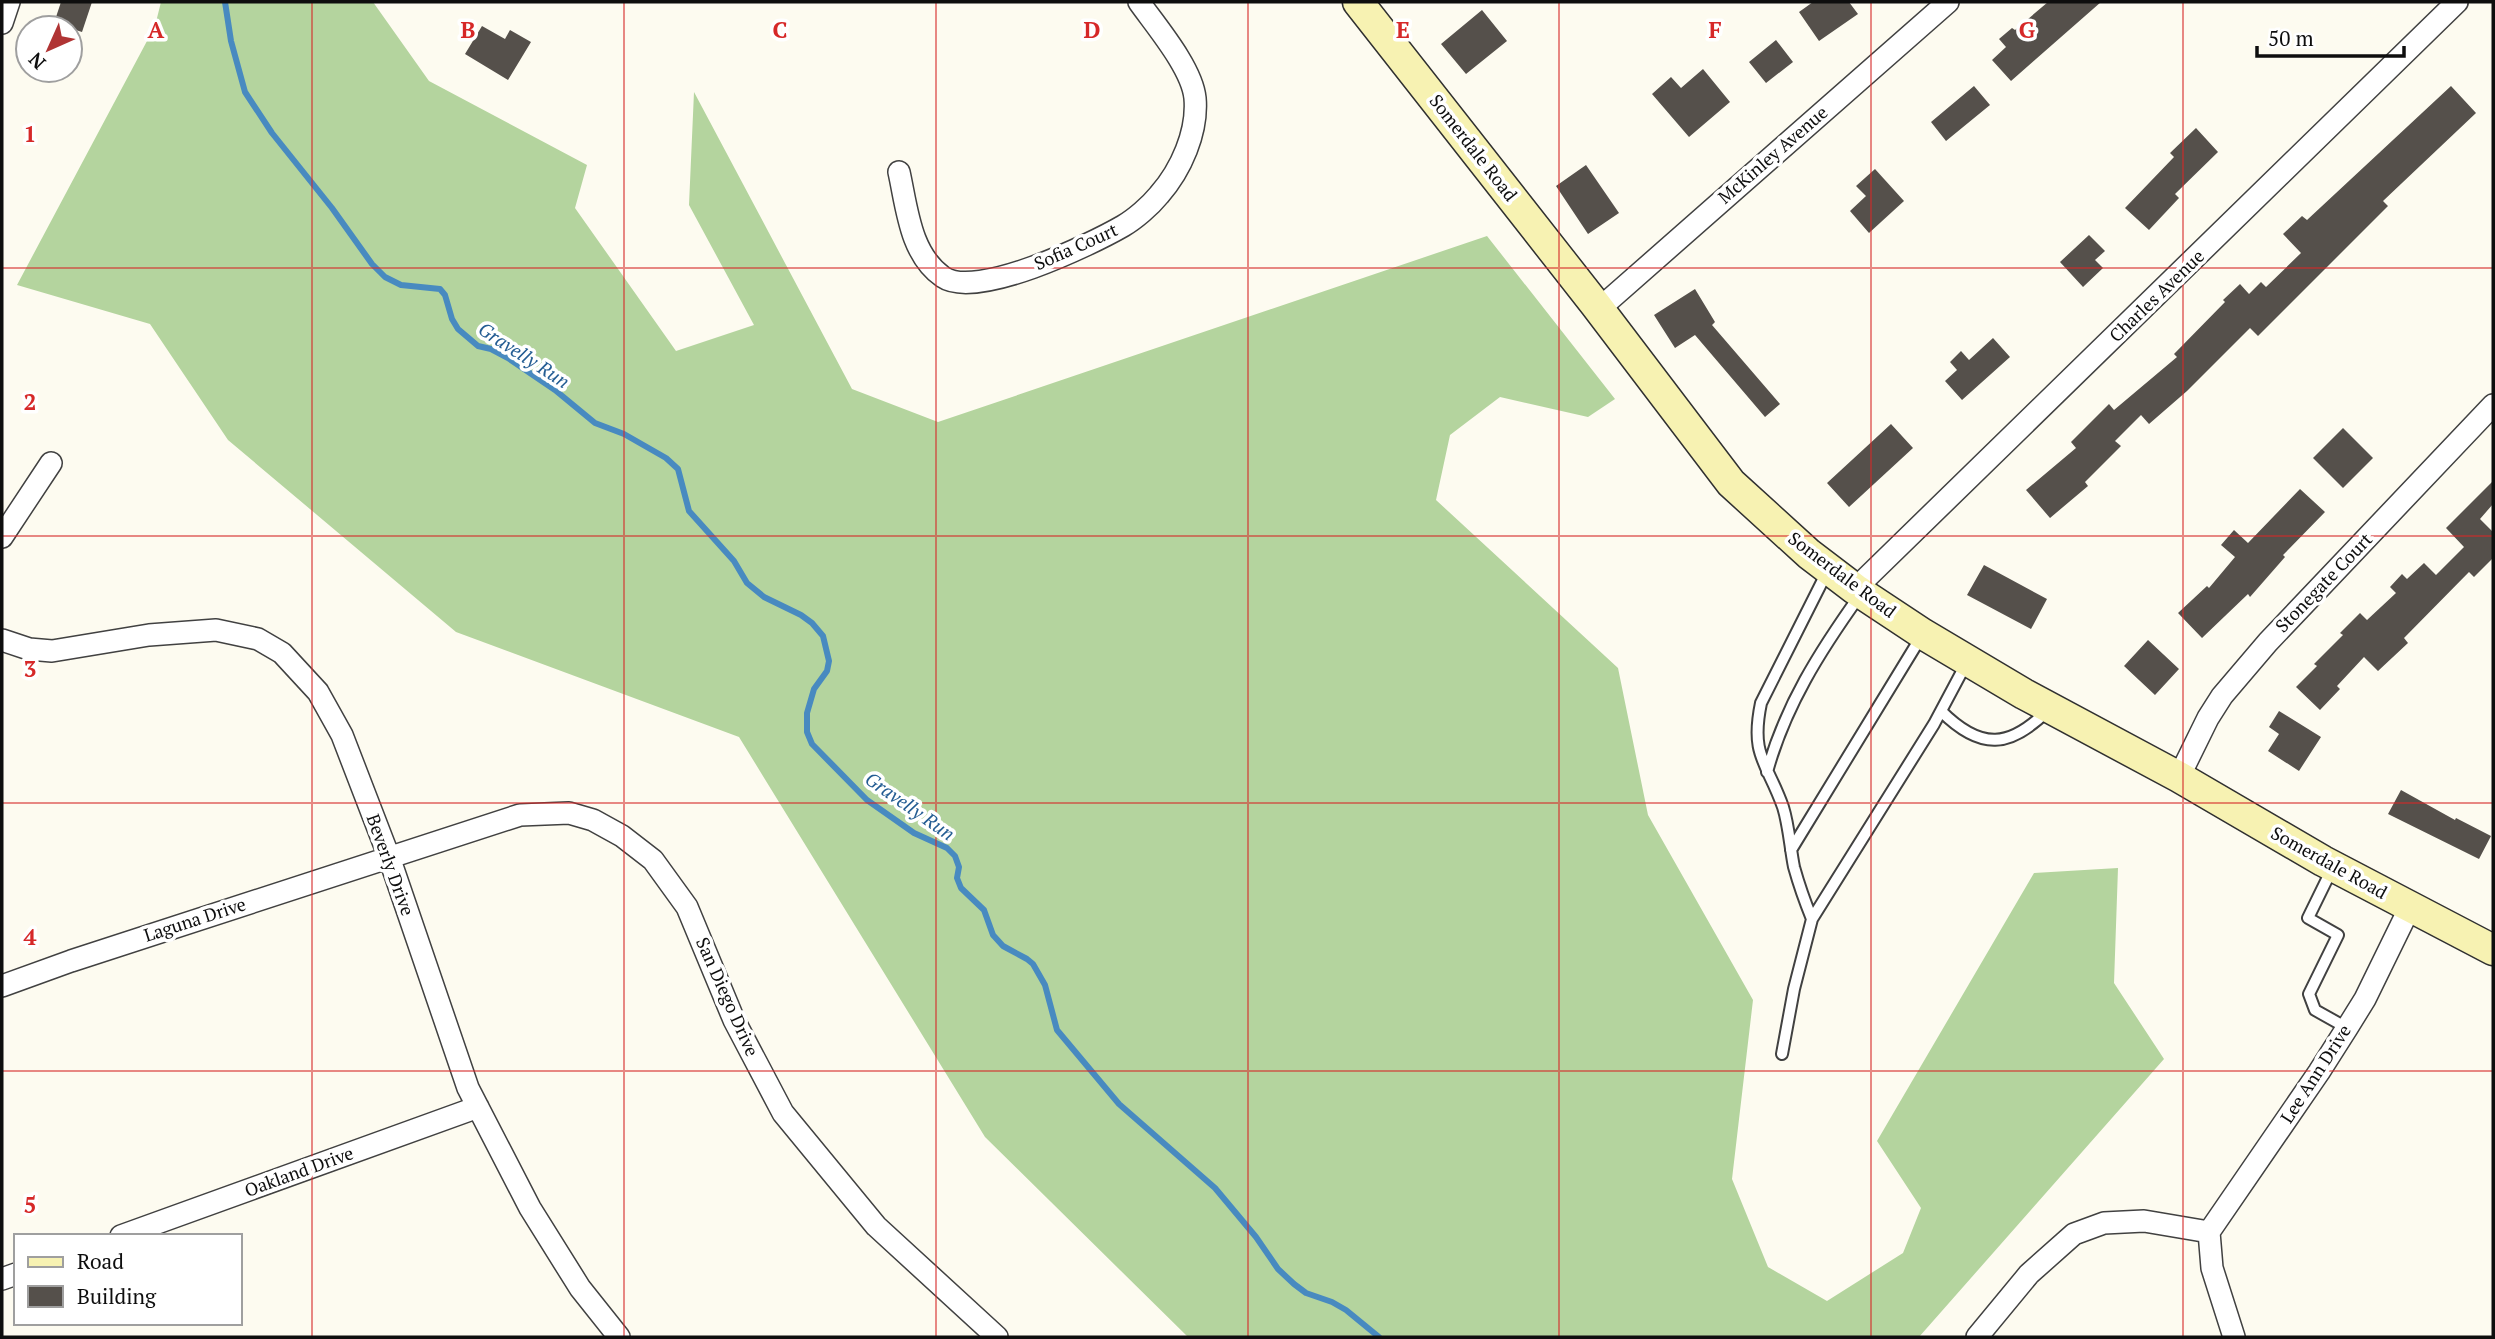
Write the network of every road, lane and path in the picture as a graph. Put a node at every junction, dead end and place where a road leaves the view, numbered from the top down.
1 (9, 2) edge
2 (1358, 2) edge
3 (1948, 2) edge
4 (2457, 2) edge
5 (1144, 8) edge
6 (2, 23) edge
7 (899, 172) dead end
8 (1599, 309) junction
9 (2493, 405) edge
10 (51, 463) dead end
11 (2, 537) edge
12 (1829, 569) junction
13 (1858, 591) junction
14 (1923, 634) junction
15 (2, 640) edge
16 (1969, 660) junction
17 (2050, 708) junction
18 (1941, 711) junction
19 (1767, 773) junction
20 (2179, 777) junction
21 (1791, 850) junction
22 (389, 857) junction
23 (2333, 866) junction
24 (2410, 907) junction
25 (1812, 919) junction
26 (2493, 950) edge
27 (2, 986) edge
28 (2347, 1028) junction
29 (1782, 1054) dead end
30 (478, 1107) junction
31 (2209, 1232) junction
32 (127, 1234) edge
33 (619, 1337) edge
34 (997, 1337) edge
35 (1977, 1337) edge
36 (2234, 1337) edge

1 - 6 street
2 - 8 main road, Somerdale Road
3 - 8 street, McKinley Avenue
4 - 13 street, Charles Avenue
5 - 7 street, Sofia Court
8 - 12 main road, Somerdale Road
9 - 20 street, Stonegate Court
10 - 11 street
12 - 13 main road, Somerdale Road
12 - 19 lane
13 - 14 main road, Somerdale Road
13 - 19 lane
14 - 16 main road, Somerdale Road
14 - 21 lane
15 - 22 street, Beverly Drive
16 - 17 main road, Somerdale Road
16 - 18 lane
17 - 18 lane
17 - 20 main road, Somerdale Road
18 - 25 lane
19 - 21 lane
20 - 23 main road, Somerdale Road
21 - 25 lane
22 - 27 street, Laguna Drive
22 - 30 street, Beverly Drive
22 - 34 street, San Diego Drive
23 - 24 main road, Somerdale Road
23 - 28 lane
24 - 26 main road, Somerdale Road
24 - 28 street, Lee Ann Drive
25 - 29 lane
28 - 31 street, Lee Ann Drive
30 - 32 street, Oakland Drive
30 - 33 street, Beverly Drive
31 - 35 street
31 - 36 street

